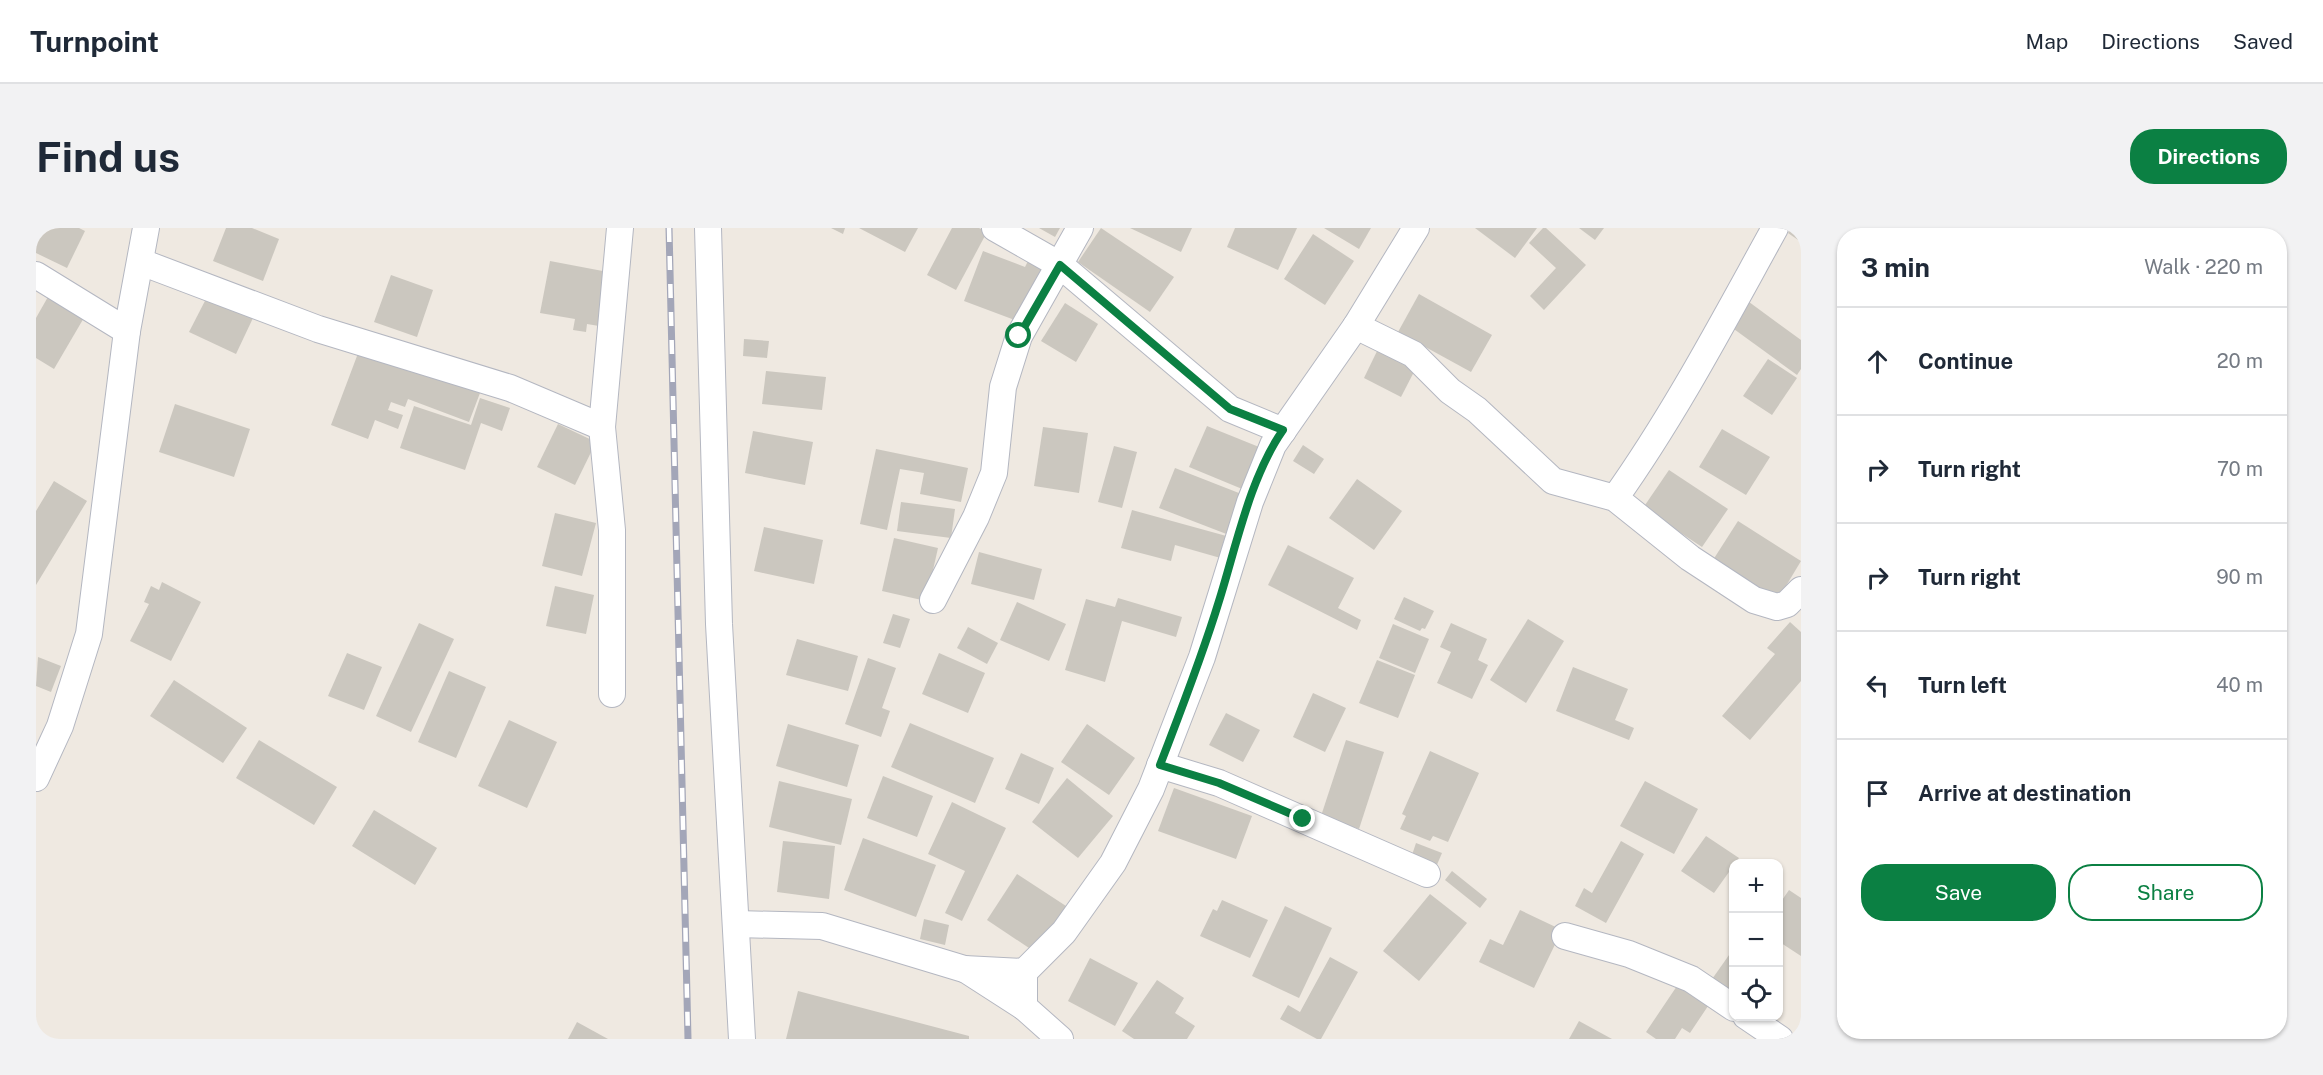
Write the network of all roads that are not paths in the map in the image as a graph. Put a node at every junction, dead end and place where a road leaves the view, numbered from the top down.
1 (146, 228) edge
2 (620, 228) edge
3 (708, 228) edge
4 (995, 228) edge
5 (1080, 228) edge
6 (1416, 228) edge
7 (1775, 228) edge
8 (141, 262) junction
9 (1060, 265) junction
10 (36, 275) edge
11 (1356, 326) junction
12 (127, 331) junction
13 (602, 427) junction
14 (1283, 430) junction
15 (1615, 498) junction
16 (1801, 590) edge
17 (933, 600) dead end
18 (612, 694) dead end
19 (1160, 765) junction
20 (36, 778) edge
21 (1427, 874) dead end
22 (736, 924) junction
23 (1565, 936) dead end
24 (964, 969) junction
25 (1024, 972) junction
26 (1729, 1005) edge
27 (1024, 1007) junction
28 (1752, 1021) edge
29 (742, 1039) edge
30 (1060, 1039) edge
31 (1780, 1039) edge

1 - 8 street
2 - 13 street
3 - 22 street
4 - 9 street
5 - 9 street
6 - 11 street
7 - 15 street
8 - 12 street
8 - 13 street
9 - 14 street
9 - 17 street
10 - 12 street
11 - 14 street
11 - 15 street
12 - 20 street
13 - 18 street
14 - 19 street
15 - 16 street
19 - 21 street
19 - 25 street
22 - 24 street
22 - 29 street
23 - 26 street
24 - 25 street
24 - 27 street
25 - 27 street
27 - 30 street
28 - 31 street

